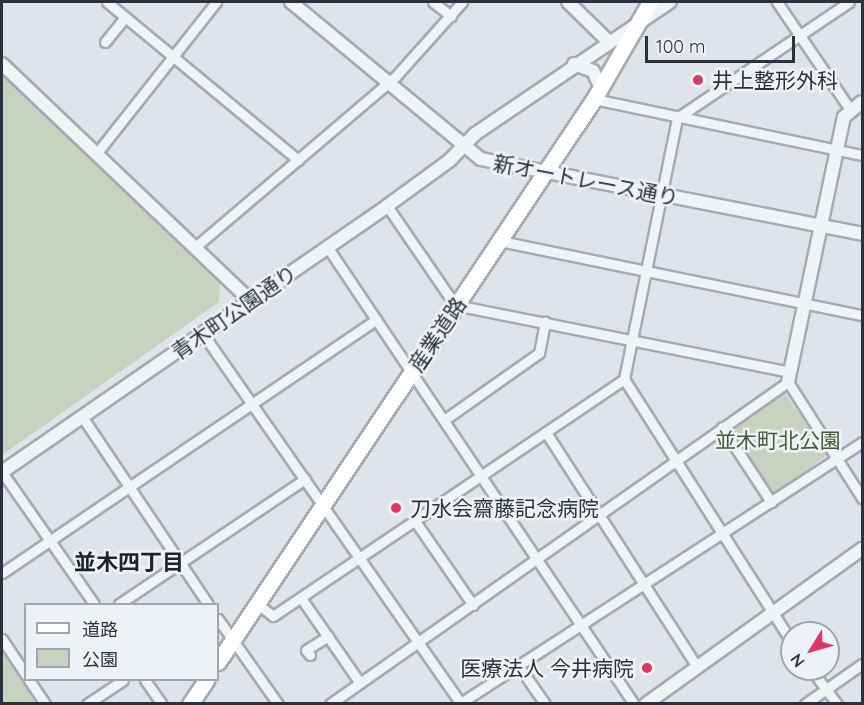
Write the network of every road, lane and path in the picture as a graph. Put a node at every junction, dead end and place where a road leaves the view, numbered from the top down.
1 (107, 2) edge
2 (216, 2) edge
3 (291, 2) edge
4 (433, 2) edge
5 (462, 2) edge
6 (568, 2) edge
7 (650, 2) edge
8 (670, 2) edge
9 (777, 2) edge
10 (849, 2) edge
11 (451, 16) junction
12 (125, 17) junction
13 (641, 20) junction
14 (799, 35) junction
15 (608, 41) junction
16 (105, 42) dead end
17 (172, 57) junction
18 (2, 64) edge
19 (574, 64) junction
20 (387, 84) junction
21 (597, 93) junction
22 (862, 102) edge
23 (850, 111) junction
24 (677, 118) junction
25 (462, 147) junction
26 (836, 150) junction
27 (96, 154) junction
28 (862, 155) edge
29 (298, 160) junction
30 (543, 174) junction
31 (660, 196) junction
32 (387, 206) junction
33 (821, 226) junction
34 (862, 234) edge
35 (500, 241) junction
36 (194, 248) junction
37 (328, 248) junction
38 (645, 273) junction
39 (250, 300) junction
40 (804, 304) junction
41 (455, 305) junction
42 (862, 315) edge
43 (376, 320) junction
44 (545, 321) junction
45 (203, 334) junction
46 (632, 340) junction
47 (411, 372) junction
48 (789, 377) junction
49 (624, 379) junction
50 (253, 405) junction
51 (83, 418) junction
52 (444, 420) junction
53 (722, 427) junction
54 (547, 434) junction
55 (862, 442) edge
56 (677, 457) junction
57 (838, 458) junction
58 (2, 472) edge
59 (482, 476) junction
60 (305, 479) junction
61 (128, 486) junction
62 (862, 498) edge
63 (771, 502) junction
64 (323, 504) junction
65 (598, 516) junction
66 (415, 521) junction
67 (722, 534) junction
68 (49, 539) junction
69 (862, 549) edge
70 (361, 558) junction
71 (538, 561) junction
72 (181, 564) junction
73 (2, 573) edge
74 (644, 582) junction
75 (301, 598) junction
76 (93, 603) edge
77 (121, 603) edge
78 (207, 603) edge
79 (256, 603) junction
80 (473, 605) junction
81 (769, 612) junction
82 (219, 620) edge
83 (580, 624) junction
84 (780, 627) edge
85 (328, 636) junction
86 (2, 639) edge
87 (232, 640) junction
88 (419, 643) junction
89 (309, 656) dead end
90 (219, 660) edge
91 (862, 664) edge
92 (518, 665) junction
93 (696, 665) junction
94 (24, 670) edge
95 (30, 681) edge
96 (122, 681) edge
97 (146, 681) edge
98 (205, 681) edge
99 (820, 681) edge
100 (360, 683) junction
101 (826, 689) junction
102 (460, 703) edge
103 (45, 704) edge
104 (87, 704) edge
105 (162, 704) edge
106 (190, 704) edge
107 (278, 704) edge
108 (330, 704) edge
109 (545, 704) edge
110 (634, 704) edge
111 (646, 704) edge
112 (805, 704) edge
113 (837, 704) edge

1 - 12 street
2 - 17 street
3 - 20 street, 新オートレース通り
4 - 11 street
5 - 11 street
6 - 15 street
7 - 13 main road, 産業道路
8 - 13 street, 青木町公園通り
9 - 14 street
10 - 14 street
11 - 20 street
12 - 16 street
12 - 17 street
13 - 15 street, 青木町公園通り
13 - 21 main road, 産業道路
14 - 23 street
14 - 24 street
15 - 19 street, 青木町公園通り
17 - 27 street
17 - 29 street
18 - 27 street
19 - 21 street
19 - 25 street, 青木町公園通り
20 - 25 street, 新オートレース通り
20 - 29 street
21 - 24 street
21 - 30 main road, 産業道路
22 - 23 street
23 - 26 street
24 - 26 street
24 - 31 street
25 - 30 street, 新オートレース通り
25 - 32 street, 青木町公園通り
26 - 28 street
26 - 33 street
27 - 36 street
29 - 36 street
30 - 31 street, 新オートレース通り
30 - 35 main road, 産業道路
31 - 33 street, 新オートレース通り
31 - 38 street
32 - 37 street, 青木町公園通り
32 - 41 street
33 - 34 street, 新オートレース通り
33 - 40 street
35 - 38 street
35 - 41 main road, 産業道路
36 - 39 street
37 - 39 street, 青木町公園通り
37 - 43 street
38 - 40 street
38 - 46 street
39 - 45 street, 青木町公園通り
40 - 42 street
40 - 48 street
41 - 44 street
41 - 47 main road, 産業道路
43 - 47 street
43 - 50 street
44 - 46 street
44 - 52 street
45 - 50 street
45 - 51 street, 青木町公園通り
46 - 48 street
46 - 49 street
47 - 52 street
47 - 64 main road, 産業道路
48 - 53 street
48 - 57 street
49 - 54 street
49 - 56 street
50 - 60 street
50 - 61 street
51 - 58 street, 青木町公園通り
51 - 61 street
52 - 59 street
53 - 56 street
53 - 63 street
54 - 59 street
54 - 65 street
55 - 57 street
56 - 65 street
56 - 67 street
57 - 62 street
57 - 63 street
58 - 68 street
59 - 66 street
59 - 71 street
60 - 64 street
60 - 72 street
61 - 68 street
61 - 72 street
63 - 67 street
64 - 70 street
64 - 79 main road, 産業道路
65 - 71 street
65 - 74 street
66 - 70 street
66 - 80 street
67 - 74 street
67 - 81 street
68 - 73 street
68 - 76 street
69 - 81 street
70 - 75 street
70 - 88 street
71 - 80 street
71 - 83 street
72 - 77 street
72 - 78 street
74 - 83 street
74 - 93 street
75 - 79 street
75 - 85 street
79 - 87 main road, 産業道路
80 - 88 street
81 - 84 street
81 - 93 street
82 - 87 street
83 - 92 street
83 - 110 street
85 - 89 street
85 - 100 street
86 - 94 street
87 - 90 main road, 産業道路
87 - 107 street
88 - 100 street
88 - 102 street
91 - 101 street
92 - 102 street
92 - 109 street
93 - 111 street
95 - 103 street
96 - 104 street
97 - 105 street
98 - 106 main road
99 - 101 street
100 - 108 street
101 - 112 street
101 - 113 street

